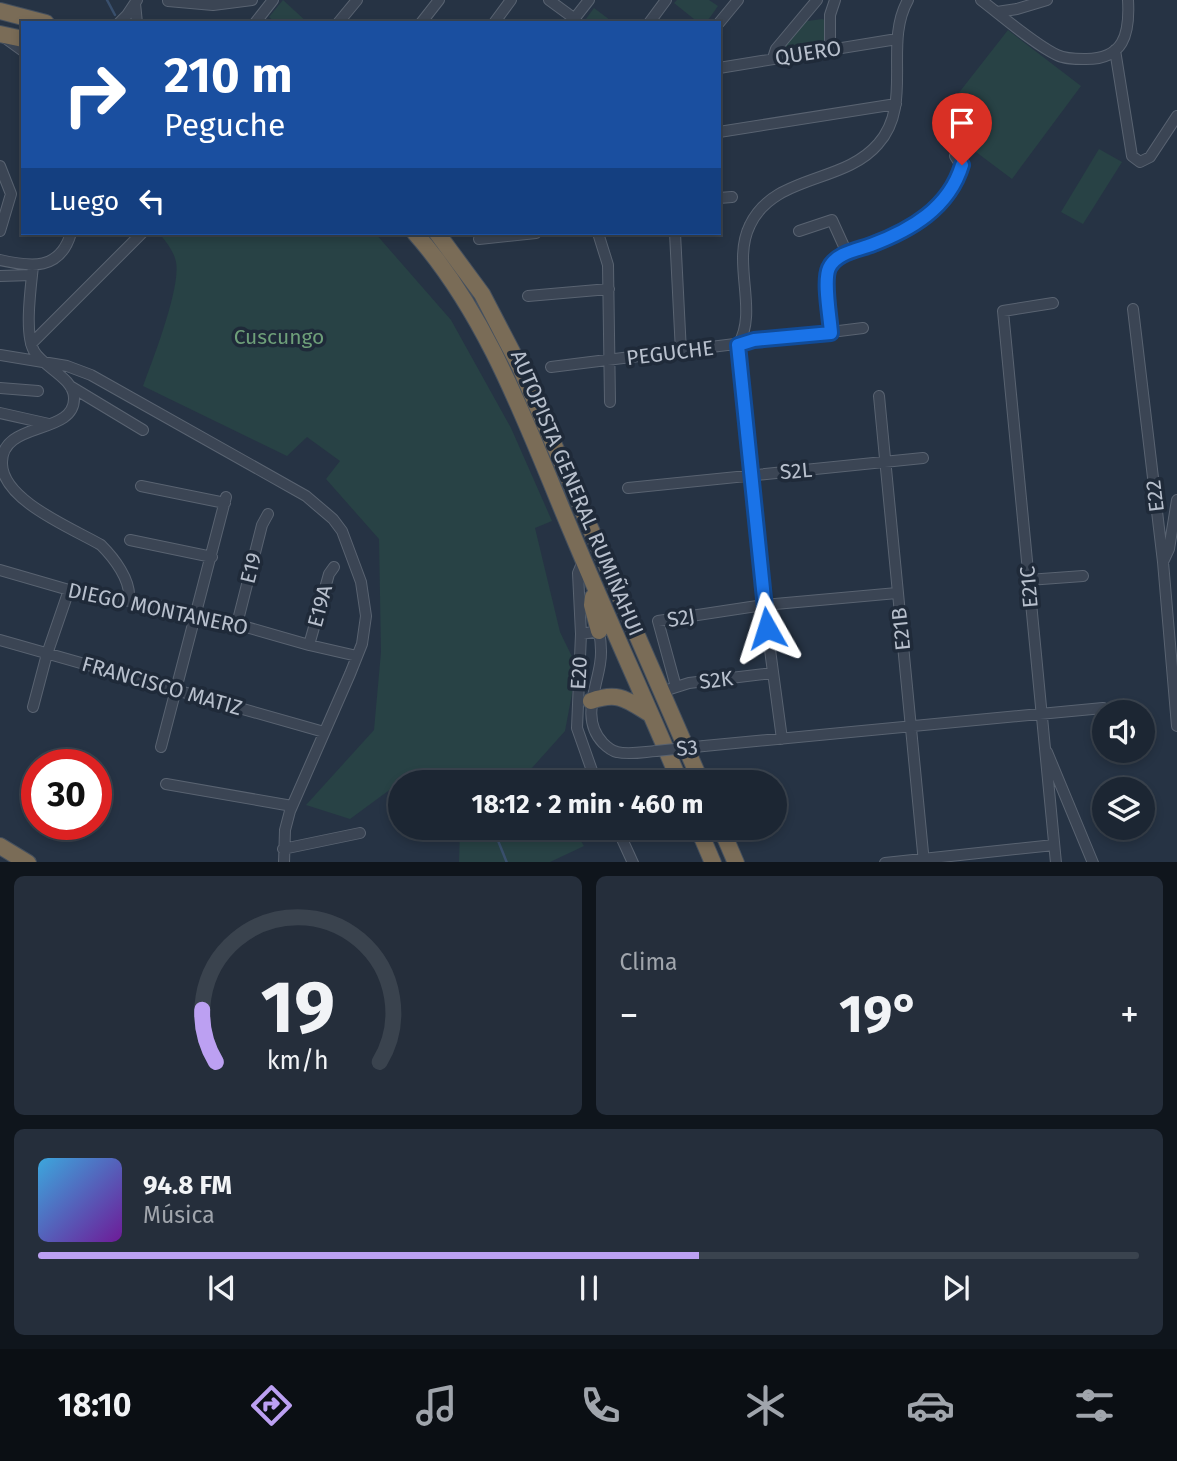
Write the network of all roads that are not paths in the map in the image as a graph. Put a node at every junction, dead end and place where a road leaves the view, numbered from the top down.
1 (253, 0) edge
2 (273, 0) edge
3 (357, 0) edge
4 (439, 0) edge
5 (512, 0) edge
6 (549, 0) edge
7 (589, 0) edge
8 (666, 0) edge
9 (737, 0) edge
10 (817, 0) edge
11 (835, 0) edge
12 (908, 0) edge
13 (981, 0) edge
14 (1047, 0) edge
15 (1128, 0) edge
16 (168, 1) edge
17 (136, 2) edge
18 (0, 11) edge
19 (997, 12) junction
20 (38, 21) edge
21 (121, 21) edge
22 (137, 21) edge
23 (257, 21) edge
24 (340, 21) edge
25 (423, 21) edge
26 (496, 21) edge
27 (573, 21) edge
28 (650, 21) edge
29 (721, 21) edge
30 (0, 34) edge
31 (21, 39) edge
32 (897, 39) junction
33 (830, 49) junction
34 (21, 50) edge
35 (1115, 50) junction
36 (773, 58) junction
37 (721, 68) edge
38 (896, 104) junction
39 (1177, 116) edge
40 (721, 132) edge
41 (955, 156) dead end
42 (0, 166) edge
43 (6, 194) edge
44 (732, 197) dead end
45 (721, 198) edge
46 (0, 230) edge
47 (799, 231) dead end
48 (70, 235) edge
49 (140, 235) edge
50 (417, 235) edge
51 (438, 235) edge
52 (517, 235) edge
53 (599, 235) edge
54 (675, 235) edge
55 (479, 239) dead end
56 (847, 253) junction
57 (0, 260) edge
58 (33, 271) junction
59 (0, 276) edge
60 (609, 289) junction
61 (528, 296) dead end
62 (1053, 303) dead end
63 (1133, 309) dead end
64 (863, 328) dead end
65 (831, 333) junction
66 (31, 344) junction
67 (738, 345) junction
68 (681, 352) junction
69 (0, 355) edge
70 (609, 360) junction
71 (42, 361) junction
72 (551, 367) dead end
73 (70, 386) junction
74 (0, 387) edge
75 (38, 391) dead end
76 (878, 396) dead end
77 (610, 402) dead end
78 (0, 413) edge
79 (52, 424) junction
80 (143, 430) dead end
81 (923, 458) dead end
82 (884, 463) junction
83 (1, 469) edge
84 (752, 476) junction
85 (141, 486) dead end
86 (628, 488) dead end
87 (1177, 500) edge
88 (268, 514) dead end
89 (130, 540) dead end
90 (212, 557) junction
91 (583, 561) junction
92 (1163, 562) junction
93 (334, 567) dead end
94 (0, 570) edge
95 (1083, 576) dead end
96 (1028, 580) junction
97 (69, 590) junction
98 (596, 593) junction
99 (897, 593) junction
100 (129, 599) junction
101 (764, 605) junction
102 (197, 613) junction
103 (237, 624) junction
104 (599, 631) junction
105 (581, 634) junction
106 (0, 640) edge
107 (309, 645) junction
108 (47, 654) junction
109 (357, 656) junction
110 (773, 673) junction
111 (176, 690) junction
112 (669, 690) junction
113 (591, 701) junction
114 (33, 707) dead end
115 (1092, 709) edge
116 (1041, 713) junction
117 (650, 714) junction
118 (909, 725) junction
119 (1177, 726) edge
120 (324, 732) junction
121 (782, 739) junction
122 (1044, 746) junction
123 (161, 747) dead end
124 (592, 770) edge
125 (675, 770) edge
126 (697, 770) edge
127 (166, 784) dead end
128 (292, 806) junction
129 (360, 833) dead end
130 (622, 840) edge
131 (703, 840) edge
132 (726, 840) edge
133 (1054, 845) junction
134 (0, 846) edge
135 (281, 859) edge
136 (924, 861) edge
137 (27, 862) edge
138 (633, 862) edge
139 (713, 862) edge
140 (736, 862) edge
141 (905, 862) edge
142 (1056, 862) edge
143 (1093, 862) edge

1 - 16 street
2 - 23 street
3 - 24 street
4 - 25 street
5 - 26 street
6 - 27 street
7 - 27 street
8 - 28 street
9 - 29 street
10 - 36 street
11 - 33 street
12 - 32 street
13 - 19 street
14 - 19 street
15 - 35 street
17 - 21 street
17 - 22 street
18 - 20 highway
19 - 35 street
30 - 31 highway
30 - 34 street
32 - 33 street, QUERO
32 - 38 street
33 - 36 street, QUERO
35 - 39 street
36 - 37 street, QUERO
38 - 40 street
38 - 67 street
41 - 56 street
42 - 43 street
43 - 46 street
44 - 45 street
47 - 56 street
48 - 58 street
49 - 66 street
50 - 91 highway, AUTOPISTA GENERAL RUMIÑAHUI
51 - 112 highway, AUTOPISTA GENERAL RUMIÑAHUI
52 - 55 street
53 - 60 street
54 - 68 street
56 - 65 street
57 - 58 street
58 - 59 street
58 - 66 street
60 - 61 street
60 - 70 street
62 - 96 street, E21C
63 - 92 street, E22
64 - 65 street, PEGUCHE
65 - 67 street, PEGUCHE
66 - 71 street
67 - 68 street, PEGUCHE
67 - 84 street
68 - 70 street, PEGUCHE
69 - 71 street
70 - 72 street, PEGUCHE
70 - 77 street
71 - 73 street
71 - 109 street
73 - 79 street
73 - 80 street
74 - 75 street
76 - 82 street, E21B
78 - 79 street
79 - 83 street
81 - 82 street, S2L
82 - 84 street, S2L
82 - 99 street, E21B
83 - 100 street
84 - 86 street, S2L
84 - 101 street
85 - 90 street
87 - 92 street
88 - 103 street, E19
89 - 90 street
90 - 102 street
91 - 98 highway, AUTOPISTA GENERAL RUMIÑAHUI
91 - 105 street, E20
92 - 119 street, E22
93 - 107 street, E19A
94 - 97 street, DIEGO MONTANERO
95 - 96 street
96 - 116 street, E21C
97 - 100 street, DIEGO MONTANERO
97 - 108 street
98 - 104 highway
98 - 117 highway, AUTOPISTA GENERAL RUMIÑAHUI
99 - 101 street, S2J
99 - 118 street, E21B
100 - 102 street, DIEGO MONTANERO
101 - 110 street
101 - 112 street, S2J
102 - 103 street, DIEGO MONTANERO
102 - 111 street
103 - 107 street, DIEGO MONTANERO
104 - 105 street
104 - 113 street, S3
105 - 124 street, E20
106 - 108 street, FRANCISCO MATIZ
107 - 109 street, DIEGO MONTANERO
108 - 111 street, FRANCISCO MATIZ
108 - 114 street
109 - 120 street
110 - 112 street, S2K
110 - 121 street
111 - 120 street, FRANCISCO MATIZ
111 - 123 street
112 - 126 highway, AUTOPISTA GENERAL RUMIÑAHUI
113 - 117 highway
113 - 121 street, S3, bridge
115 - 116 street, S3
116 - 118 street, S3
116 - 122 street, E21C
117 - 125 highway, AUTOPISTA GENERAL RUMIÑAHUI
118 - 121 street, S3
118 - 136 street, E21B
120 - 128 street
122 - 133 street, E21C
122 - 143 street
127 - 128 street
128 - 135 street
129 - 135 street
130 - 138 street
131 - 139 highway
132 - 140 highway
133 - 136 street
133 - 142 street, E21C
134 - 137 highway
136 - 141 street

